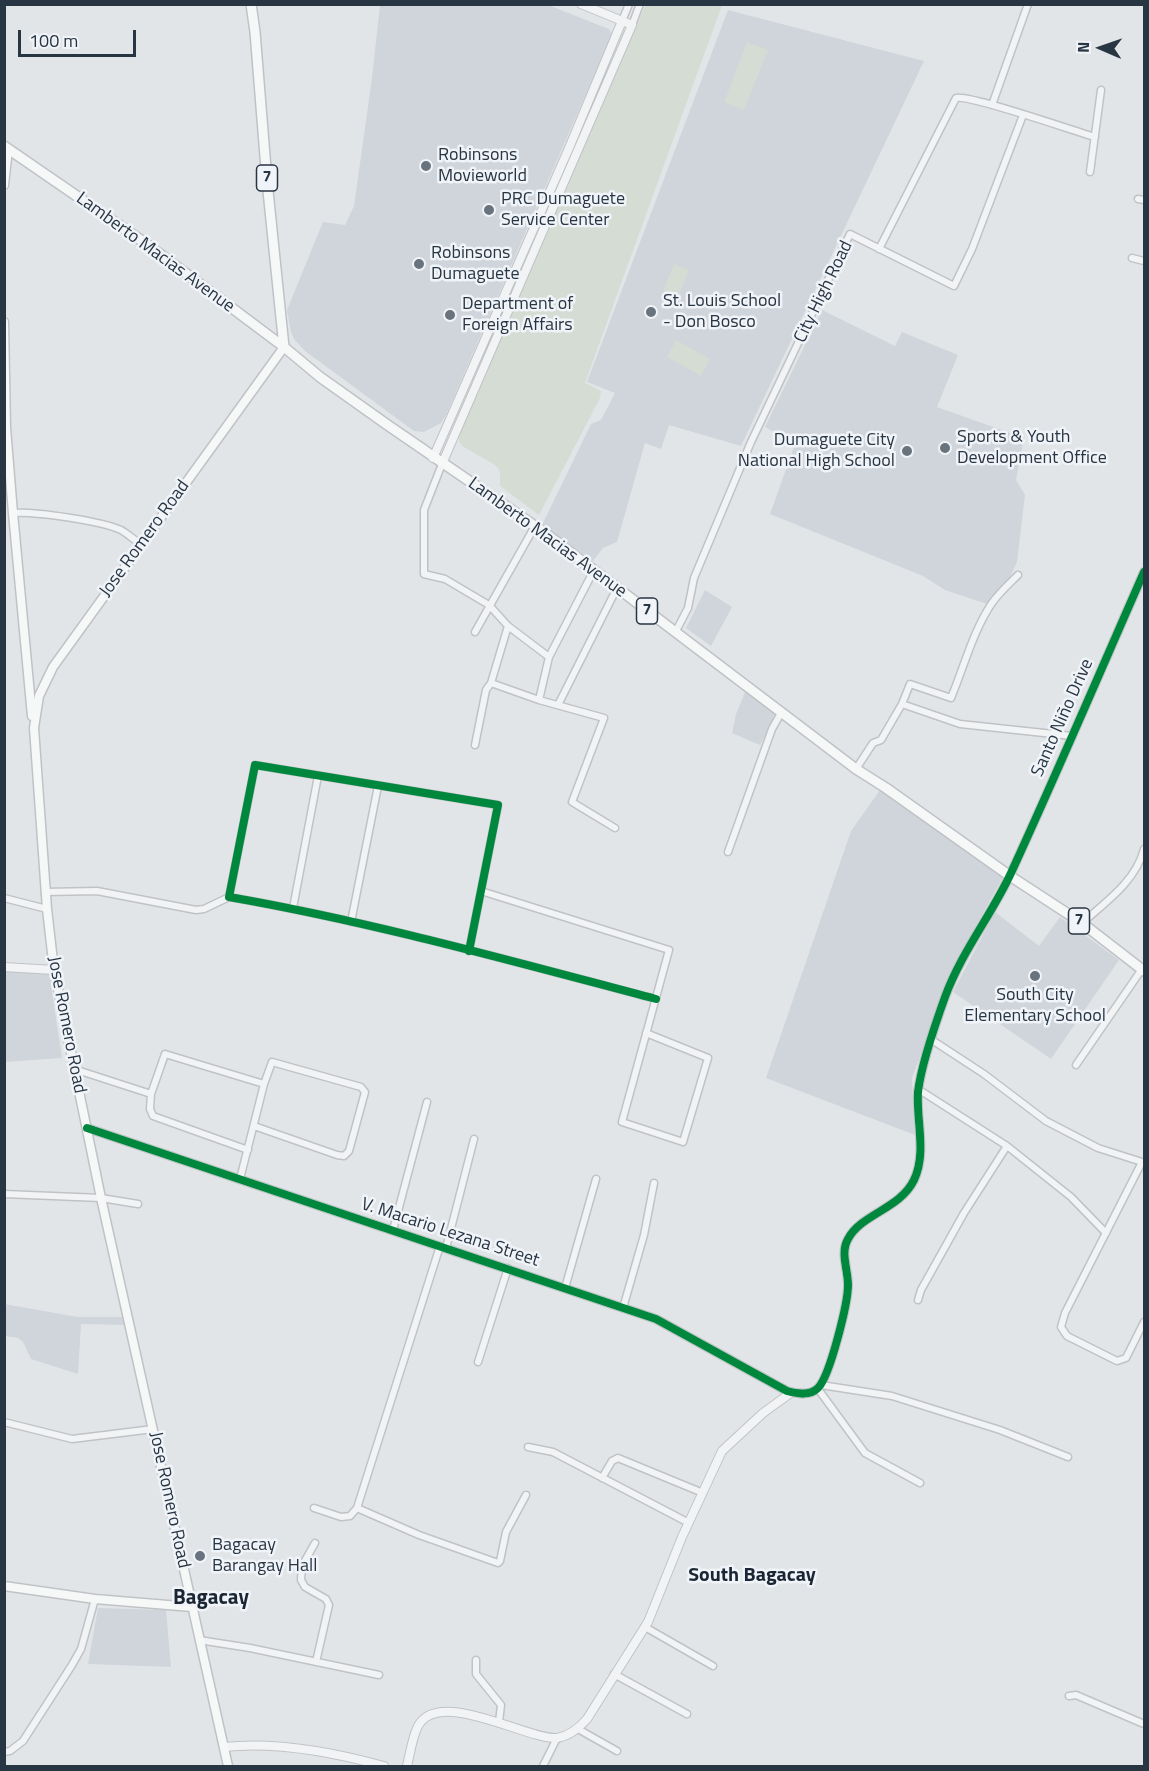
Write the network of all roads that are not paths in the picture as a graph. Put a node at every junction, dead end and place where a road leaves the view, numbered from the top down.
1 (250, 4) edge
2 (581, 4) edge
3 (629, 4) edge
4 (640, 4) edge
5 (1028, 4) edge
6 (622, 21) junction
7 (632, 25) junction
8 (1101, 90) dead end
9 (992, 105) junction
10 (1023, 115) junction
11 (1095, 138) junction
12 (6, 147) edge
13 (573, 149) junction
14 (1090, 172) dead end
15 (4, 185) edge
16 (879, 249) junction
17 (1132, 258) dead end
18 (1144, 261) edge
19 (4, 322) edge
20 (284, 347) junction
21 (433, 458) junction
22 (442, 464) junction
23 (13, 513) junction
24 (535, 526) junction
25 (141, 544) junction
26 (594, 570) junction
27 (1144, 572) edge
28 (1018, 575) dead end
29 (617, 588) junction
30 (489, 605) junction
31 (508, 626) junction
32 (475, 632) dead end
33 (676, 632) junction
34 (549, 657) junction
35 (491, 683) junction
36 (538, 700) junction
37 (902, 704) junction
38 (558, 705) junction
39 (782, 712) junction
40 (33, 728) junction
41 (1072, 736) junction
42 (475, 745) dead end
43 (855, 769) junction
44 (318, 776) junction
45 (378, 786) junction
46 (615, 828) dead end
47 (1144, 849) edge
48 (728, 852) dead end
49 (1010, 876) junction
50 (481, 891) junction
51 (45, 892) junction
52 (229, 897) junction
53 (4, 898) edge
54 (293, 908) junction
55 (47, 909) junction
56 (351, 922) junction
57 (1082, 923) junction
58 (469, 951) junction
59 (4, 967) edge
60 (54, 970) junction
61 (1143, 970) edge
62 (656, 999) junction
63 (646, 1033) junction
64 (932, 1040) junction
65 (1076, 1065) dead end
66 (73, 1068) junction
67 (264, 1084) junction
68 (918, 1089) junction
69 (151, 1094) junction
70 (428, 1102) dead end
71 (254, 1126) junction
72 (87, 1128) junction
73 (474, 1139) dead end
74 (1007, 1146) junction
75 (248, 1150) junction
76 (1143, 1163) edge
77 (240, 1179) junction
78 (596, 1179) dead end
79 (654, 1183) dead end
80 (4, 1194) edge
81 (101, 1198) junction
82 (138, 1204) dead end
83 (393, 1230) junction
84 (1106, 1233) junction
85 (443, 1247) junction
86 (508, 1268) junction
87 (565, 1288) junction
88 (918, 1300) dead end
89 (623, 1308) junction
90 (1144, 1322) edge
91 (478, 1362) dead end
92 (819, 1387) junction
93 (792, 1392) junction
94 (4, 1422) edge
95 (153, 1429) junction
96 (528, 1447) dead end
97 (1068, 1457) dead end
98 (602, 1478) junction
99 (921, 1483) dead end
100 (703, 1493) junction
101 (526, 1495) dead end
102 (314, 1508) dead end
103 (357, 1508) junction
104 (689, 1523) junction
105 (315, 1542) dead end
106 (5, 1586) edge
107 (95, 1599) junction
108 (192, 1607) junction
109 (645, 1627) junction
110 (200, 1640) junction
111 (476, 1660) dead end
112 (316, 1662) junction
113 (713, 1666) dead end
114 (614, 1674) junction
115 (379, 1675) dead end
116 (1069, 1696) dead end
117 (687, 1714) dead end
118 (499, 1722) junction
119 (1144, 1724) edge
120 (578, 1729) junction
121 (557, 1738) junction
122 (224, 1747) junction
123 (4, 1752) edge
124 (617, 1752) dead end
125 (228, 1767) edge
126 (384, 1767) edge
127 (407, 1767) edge
128 (543, 1767) edge

1 - 20 main road, 7
2 - 6 street
3 - 6 street
4 - 7 street
5 - 9 street
6 - 7 street
6 - 13 street
7 - 13 street
8 - 11 street
9 - 10 street, City High Road
9 - 16 street, City High Road
10 - 11 street, City High Road
10 - 16 street
11 - 14 street
12 - 15 main road
12 - 20 main road, Lamberto Macias Avenue / 7
13 - 21 street
13 - 22 street
16 - 33 street, City High Road
17 - 18 street
19 - 23 main road
20 - 21 main road, Lamberto Macias Avenue / 7
20 - 25 main road, Jose Romero Road
21 - 22 main road, Lamberto Macias Avenue / 7
22 - 24 main road, Lamberto Macias Avenue / 7
22 - 30 street
23 - 25 street
23 - 40 main road
24 - 26 main road, Lamberto Macias Avenue / 7
24 - 30 street
25 - 40 main road, Jose Romero Road
26 - 29 main road, Lamberto Macias Avenue / 7
26 - 34 street
27 - 41 street, Santo Niño Drive
28 - 37 street
29 - 33 main road, Lamberto Macias Avenue / 7
29 - 38 street
30 - 31 street
30 - 32 street
31 - 34 street
31 - 35 street
33 - 39 main road, Lamberto Macias Avenue / 7
34 - 36 street
35 - 36 street
35 - 42 street
36 - 38 street
37 - 41 street
37 - 43 street
38 - 46 street
39 - 43 main road, Lamberto Macias Avenue / 7
39 - 48 street
40 - 51 main road, Jose Romero Road
41 - 49 street, Santo Niño Drive
43 - 49 main road, Lamberto Macias Avenue / 7
44 - 45 street
44 - 52 street
44 - 54 street
45 - 50 street
45 - 56 street
47 - 57 street
49 - 57 main road, Lamberto Macias Avenue / 7
49 - 64 street, Santo Niño Drive
50 - 58 street
50 - 62 street
51 - 52 street
51 - 55 main road, Jose Romero Road
52 - 54 street
53 - 55 street
54 - 56 street
55 - 60 main road, Jose Romero Road
56 - 58 street
57 - 61 main road, Lamberto Macias Avenue / 7
58 - 62 street
59 - 60 street
60 - 66 main road, Jose Romero Road
61 - 65 street
62 - 63 street
63 - 63 street
64 - 68 street, Santo Niño Drive
64 - 76 street
66 - 69 street
66 - 72 main road, Jose Romero Road
67 - 69 street
67 - 71 street
67 - 71 street
68 - 74 street
68 - 92 street, Santo Niño Drive
69 - 75 street
70 - 83 street
71 - 75 street
72 - 77 street, V. Macario Lezana Street
72 - 81 main road, Jose Romero Road
73 - 85 street
74 - 84 street
74 - 88 street
75 - 77 street
76 - 84 street
77 - 83 street, V. Macario Lezana Street
78 - 87 street
79 - 89 street
80 - 81 street
81 - 82 street
81 - 95 main road, Jose Romero Road
83 - 85 street, V. Macario Lezana Street
84 - 90 street
85 - 86 street, V. Macario Lezana Street
85 - 103 street
86 - 87 street, V. Macario Lezana Street
86 - 91 street
87 - 89 street, V. Macario Lezana Street
89 - 93 street, V. Macario Lezana Street
92 - 93 street
92 - 97 street
92 - 99 street
93 - 100 street
94 - 95 street
95 - 108 main road, Jose Romero Road
96 - 98 street
98 - 100 street
98 - 104 street
100 - 104 street
101 - 103 street
102 - 103 street
104 - 109 street
105 - 112 street
106 - 107 main road
107 - 108 main road
107 - 123 street
108 - 110 main road, Jose Romero Road
109 - 113 street
109 - 114 street
110 - 112 street
110 - 122 main road, Jose Romero Road
111 - 118 street
112 - 115 street
114 - 117 street
114 - 120 street
116 - 119 street
118 - 121 street
118 - 127 street
120 - 121 street
120 - 124 street
121 - 128 street
122 - 125 main road, Jose Romero Road
122 - 126 street

